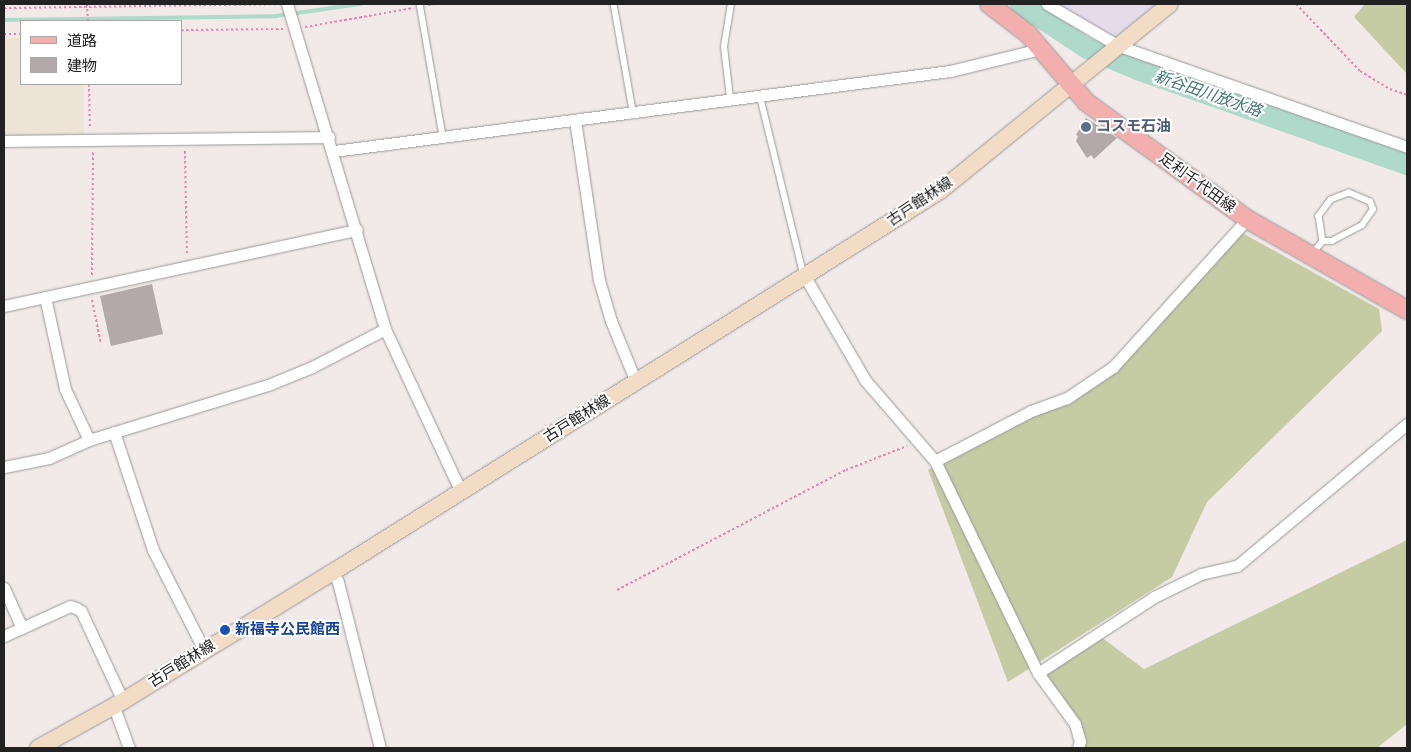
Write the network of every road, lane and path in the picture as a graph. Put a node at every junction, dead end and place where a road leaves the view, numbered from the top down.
1 (435, 4) edge
2 (614, 4) edge
3 (731, 4) edge
4 (990, 4) edge
5 (1047, 4) edge
6 (1170, 4) edge
7 (1296, 4) edge
8 (87, 5) edge
9 (284, 5) edge
10 (420, 5) edge
11 (4, 8) edge
12 (88, 20) edge
13 (295, 25) junction
14 (182, 30) edge
15 (4, 34) edge
16 (20, 34) edge
17 (1117, 48) junction
18 (1040, 49) junction
19 (89, 85) edge
20 (1070, 85) junction
21 (760, 94) junction
22 (1407, 94) edge
23 (730, 98) junction
24 (634, 111) junction
25 (576, 120) junction
26 (329, 136) junction
27 (443, 136) junction
28 (185, 139) junction
29 (91, 140) junction
30 (4, 142) edge
31 (1407, 147) edge
32 (334, 151) junction
33 (1247, 219) junction
34 (357, 230) junction
35 (1323, 241) junction
36 (1311, 256) junction
37 (187, 267) junction
38 (804, 275) junction
39 (90, 288) junction
40 (45, 298) junction
41 (4, 306) edge
42 (1407, 310) edge
43 (385, 329) junction
44 (101, 344) dead end
45 (636, 382) junction
46 (1407, 424) edge
47 (114, 432) junction
48 (89, 440) junction
49 (918, 442) junction
50 (935, 462) junction
51 (4, 467) edge
52 (462, 492) junction
53 (333, 572) junction
54 (4, 588) edge
55 (617, 590) dead end
56 (22, 628) junction
57 (4, 636) edge
58 (204, 650) junction
59 (1038, 673) junction
60 (118, 704) junction
61 (38, 748) edge
62 (129, 748) edge
63 (380, 748) edge
64 (1078, 748) edge

1 - 10 path
2 - 24 lane
3 - 23 lane
4 - 18 main road, 足利千代田線
5 - 17 street
6 - 17 main road
7 - 22 path
8 - 9 path
8 - 11 path
8 - 12 path
9 - 13 street
10 - 13 path
10 - 27 lane
13 - 14 path
13 - 26 street
15 - 16 path
17 - 20 main road, 古戸館林線
17 - 31 street
18 - 20 main road, 足利千代田線
18 - 21 street
19 - 29 path
20 - 33 main road, 足利千代田線
20 - 38 main road, 古戸館林線
21 - 23 street
21 - 38 lane
23 - 24 street
24 - 25 street
25 - 27 street
25 - 45 street
26 - 28 street
26 - 32 street
27 - 32 street
28 - 29 street
28 - 37 path
29 - 30 street
29 - 39 path
32 - 34 street
33 - 36 main road, 足利千代田線
33 - 50 street
34 - 37 street
34 - 43 street
35 - 35 lane
35 - 36 lane
36 - 42 main road, 足利千代田線
37 - 39 street
38 - 45 main road, 古戸館林線
38 - 49 street
39 - 40 street
39 - 44 path
40 - 41 street
40 - 48 street
43 - 47 street
43 - 52 street
45 - 52 main road, 古戸館林線
46 - 59 street
47 - 48 street
47 - 58 street
48 - 51 street
49 - 50 street
49 - 55 path
50 - 59 street
52 - 53 main road, 古戸館林線
53 - 58 main road, 古戸館林線
53 - 63 street
54 - 56 street
56 - 57 street
56 - 60 street
58 - 60 main road, 古戸館林線
59 - 64 street
60 - 61 main road, 古戸館林線
60 - 62 street

